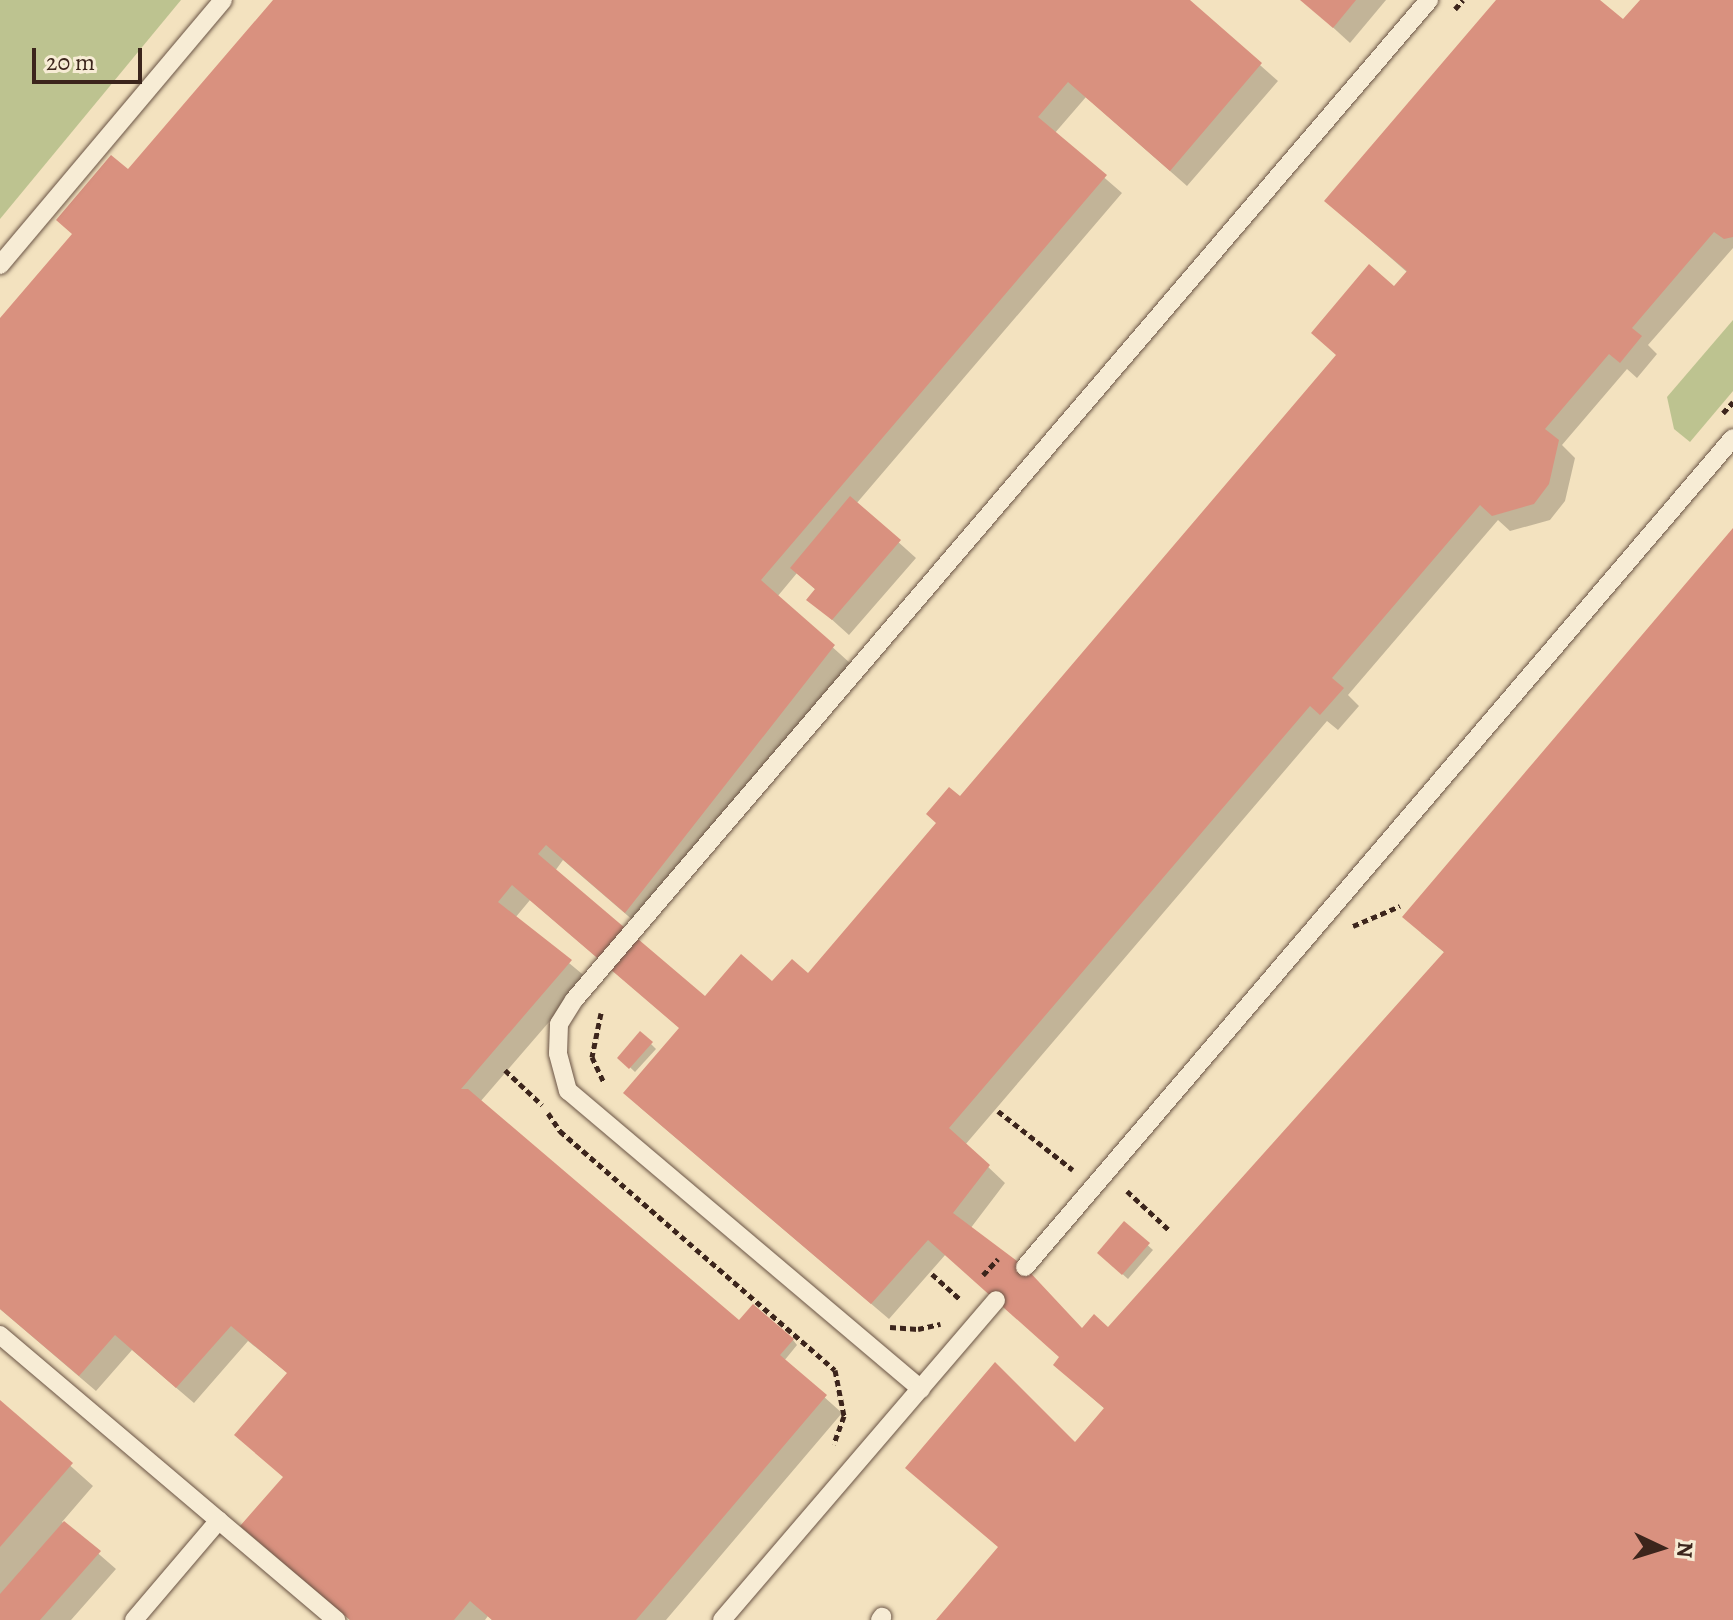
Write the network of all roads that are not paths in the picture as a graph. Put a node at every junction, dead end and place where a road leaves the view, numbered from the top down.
1 (223, 0) edge
2 (1429, 0) edge
3 (0, 265) edge
4 (1733, 438) edge
5 (1025, 1267) dead end
6 (996, 1300) dead end
7 (0, 1335) edge
8 (921, 1389) junction
9 (219, 1520) junction
10 (134, 1620) edge
11 (336, 1620) edge
12 (722, 1620) edge

1 - 3 lane
2 - 8 lane
4 - 5 lane
6 - 8 lane
7 - 9 lane
8 - 12 lane
9 - 10 lane
9 - 11 lane

